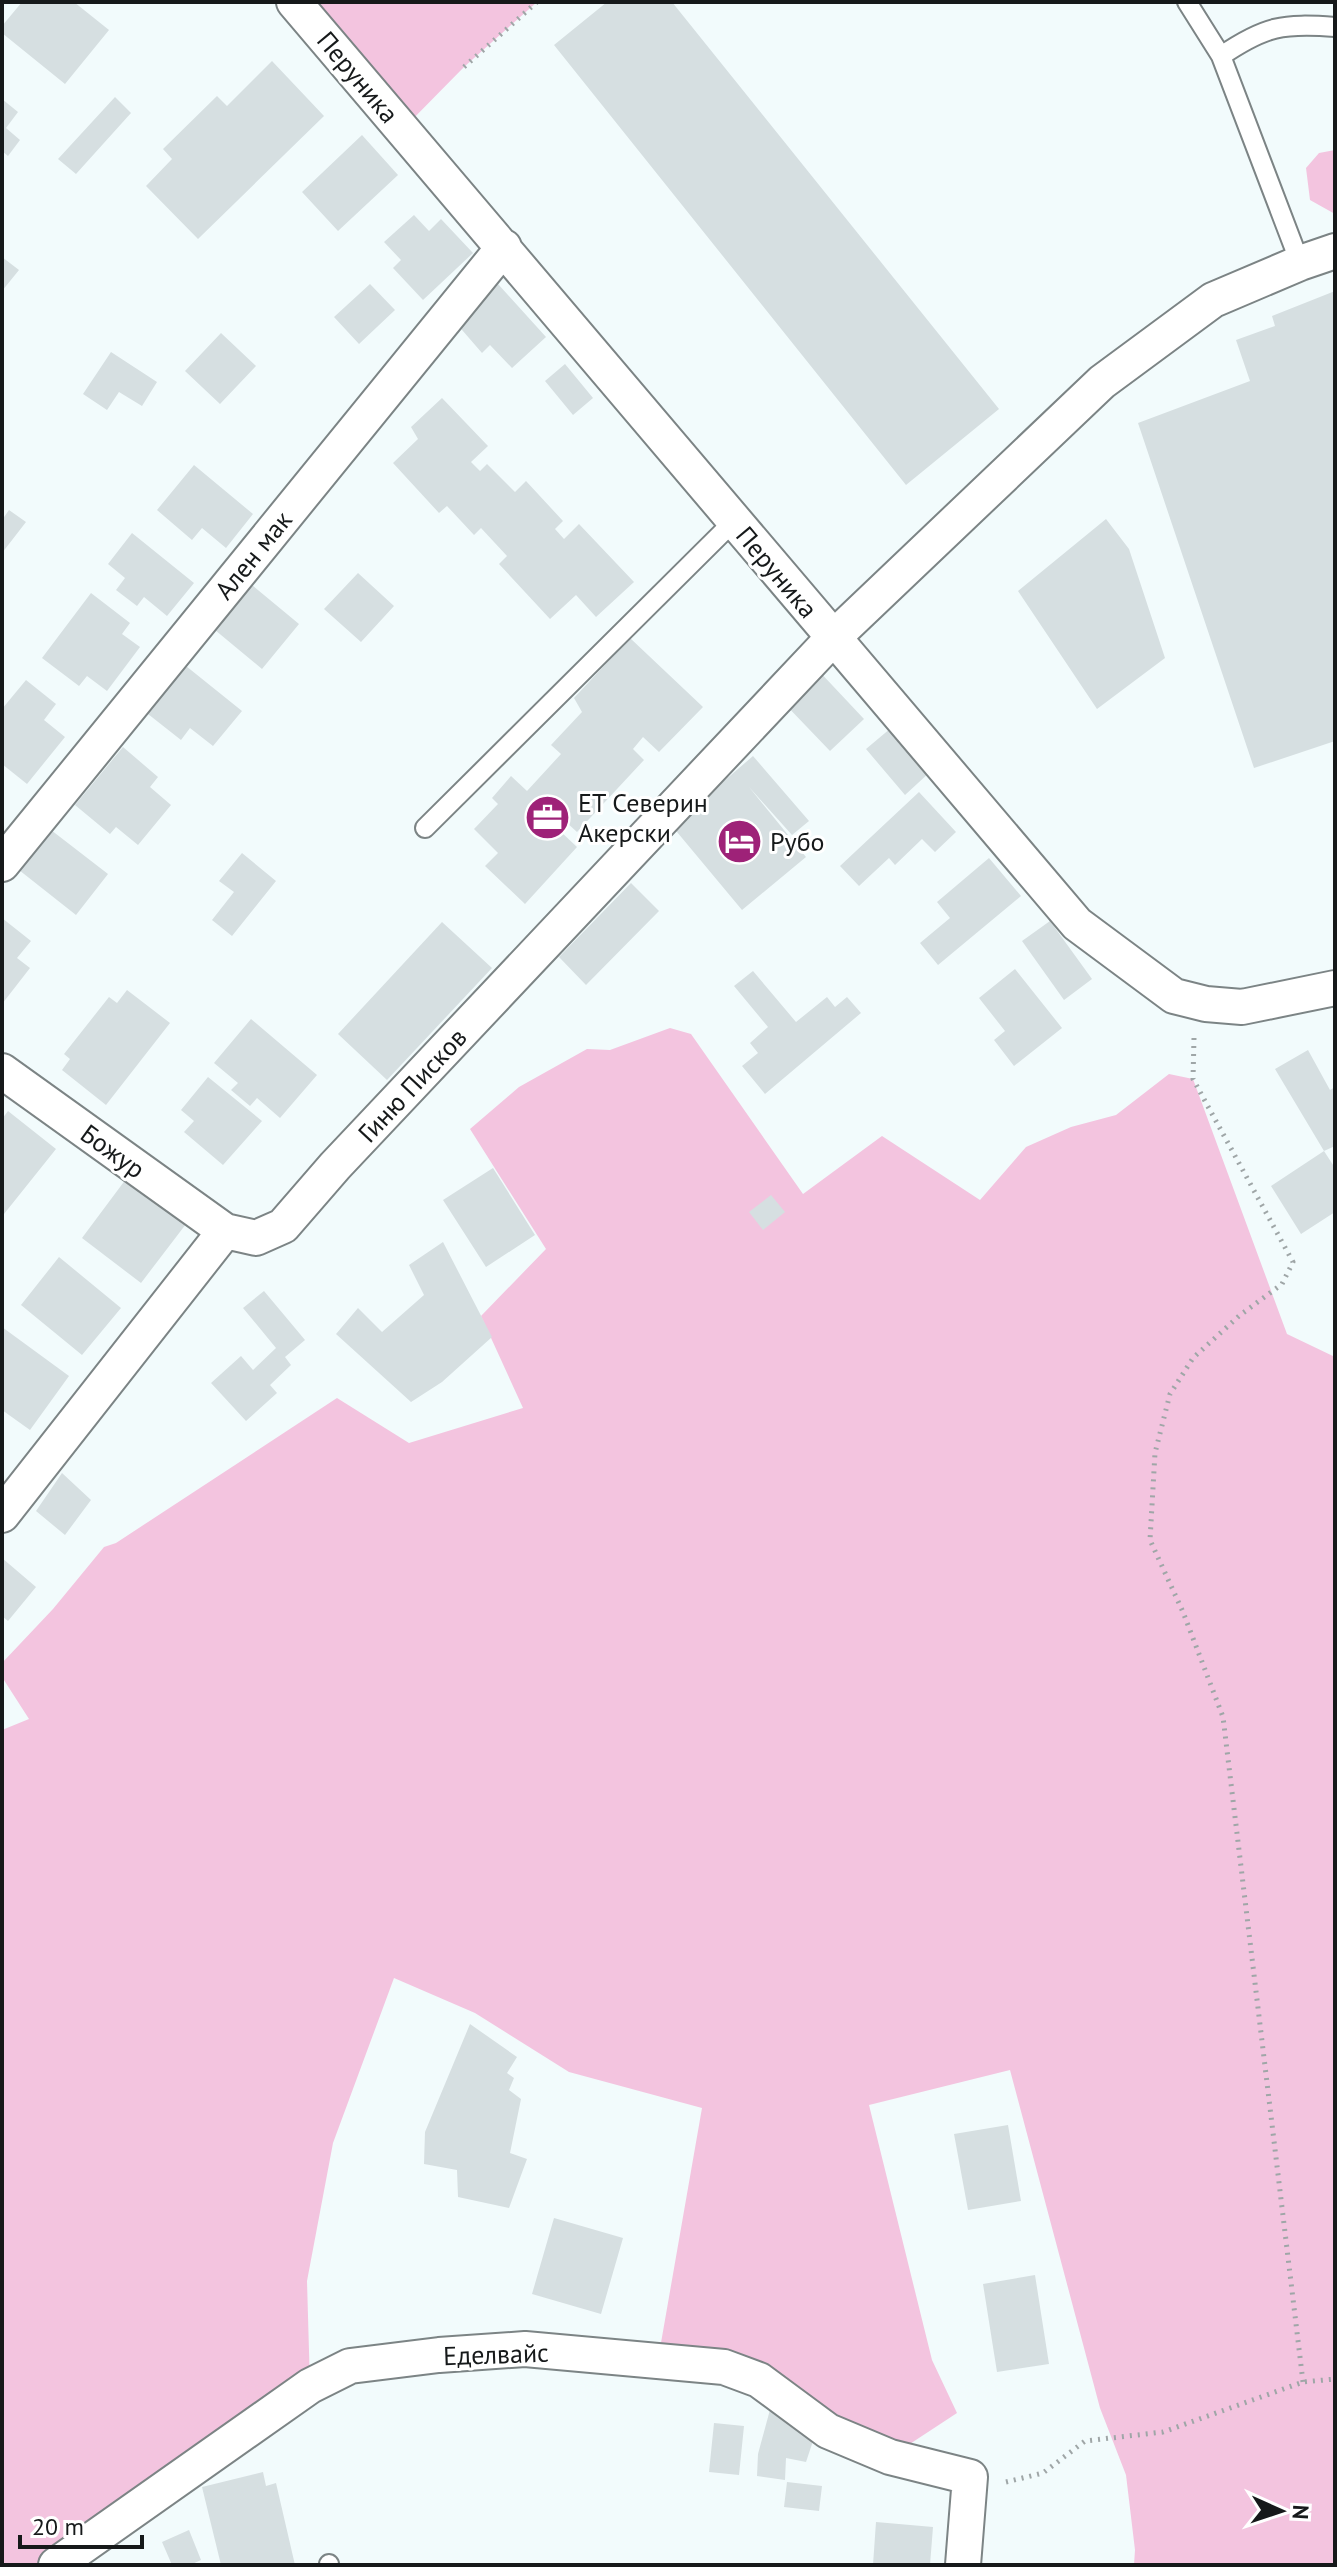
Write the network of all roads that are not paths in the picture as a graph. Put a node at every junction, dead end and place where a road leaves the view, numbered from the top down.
1 (294, 2) edge
2 (1187, 2) edge
3 (1335, 27) edge
4 (1221, 56) junction
5 (504, 247) junction
6 (1335, 251) edge
7 (1300, 263) junction
8 (734, 521) junction
9 (833, 638) junction
10 (425, 828) dead end
11 (2, 864) edge
12 (1335, 988) edge
13 (2, 1071) edge
14 (225, 1231) junction
15 (2, 1515) edge
16 (56, 2565) edge
17 (963, 2565) edge

1 - 5 street, Перуника
2 - 4 lane
3 - 4 lane
4 - 7 lane
5 - 8 street, Перуника
5 - 11 street, Ален мак
6 - 7 street, Гиню Писков
7 - 9 street, Гиню Писков
8 - 9 street, Перуника
8 - 10 lane
9 - 12 street, Перуника
9 - 14 street, Гиню Писков
13 - 14 street, Божур
14 - 15 street
16 - 17 street, Еделвайс

